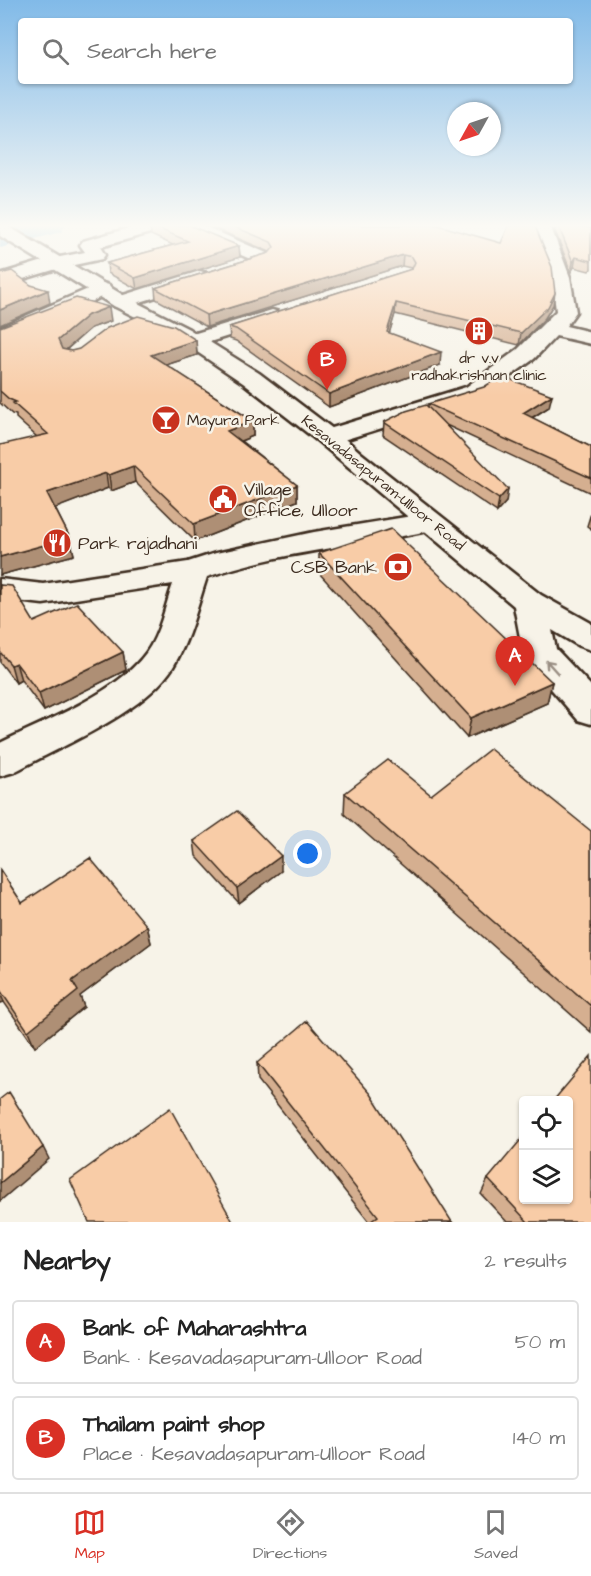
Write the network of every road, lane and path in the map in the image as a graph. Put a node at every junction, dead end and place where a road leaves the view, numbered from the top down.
1 (90, 282) edge
2 (184, 282) edge
3 (562, 282) edge
4 (102, 289) junction
5 (121, 302) junction
6 (293, 310) edge
7 (148, 316) junction
8 (120, 327) edge
9 (552, 329) junction
10 (0, 335) edge
11 (591, 338) edge
12 (194, 341) junction
13 (328, 437) junction
14 (430, 522) junction
15 (194, 571) junction
16 (0, 589) edge
17 (529, 602) junction
18 (591, 638) edge
19 (591, 710) edge
20 (0, 761) edge

1 - 4 street, Kesavadasapuram-Ulloor Road
2 - 5 street
3 - 9 street
4 - 5 street, Kesavadasapuram-Ulloor Road
4 - 10 street
5 - 7 street, Kesavadasapuram-Ulloor Road
6 - 12 street
7 - 8 street
7 - 12 street, Kesavadasapuram-Ulloor Road
9 - 11 street
9 - 13 street
12 - 13 street, Kesavadasapuram-Ulloor Road
13 - 14 street, Kesavadasapuram-Ulloor Road
14 - 15 street
14 - 17 street, Kesavadasapuram-Ulloor Road
15 - 16 street
15 - 20 street
17 - 18 street, Kesavadasapuram-Ulloor Road
19 -> 17 street

